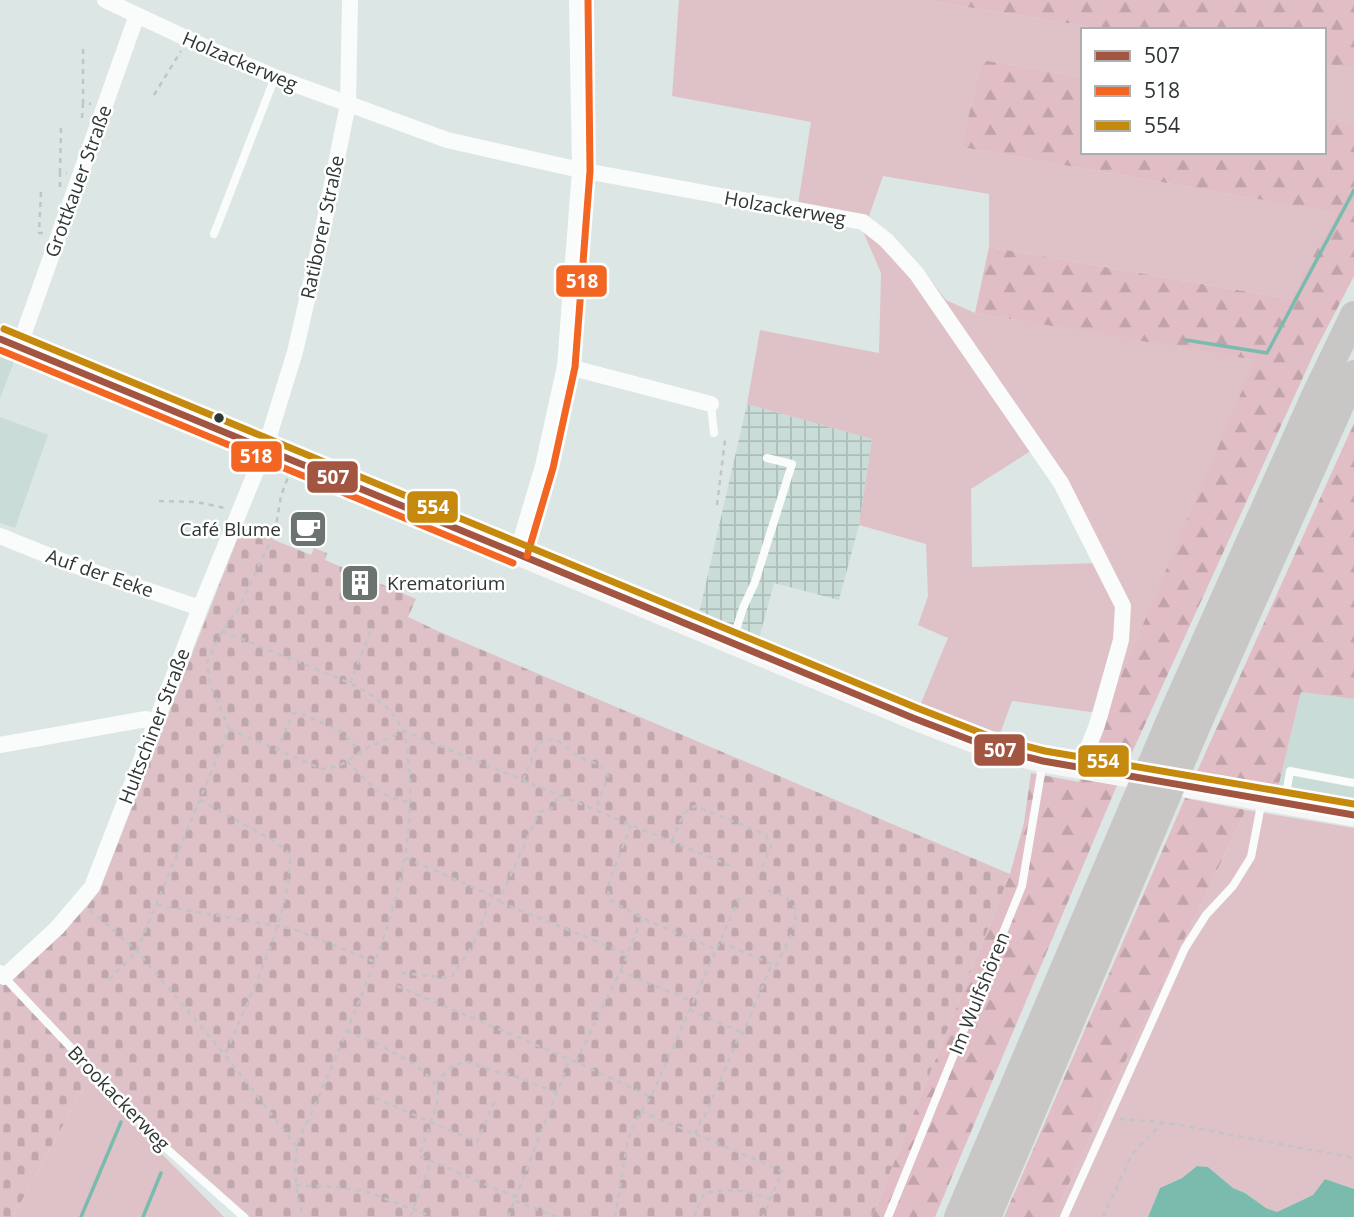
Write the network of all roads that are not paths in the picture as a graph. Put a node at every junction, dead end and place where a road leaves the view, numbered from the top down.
1 (105, 0) edge
2 (350, 0) edge
3 (577, 0) edge
4 (137, 15) junction
5 (275, 77) junction
6 (348, 104) junction
7 (580, 170) junction
8 (214, 234) dead end
9 (1354, 316) edge
10 (10, 343) edge
11 (565, 366) junction
12 (1354, 374) edge
13 (711, 404) joint
14 (714, 433) road end
15 (265, 449) junction
16 (766, 457) dead end
17 (0, 536) edge
18 (517, 554) junction
19 (200, 607) junction
20 (732, 643) junction
21 (1188, 713) junction
22 (156, 723) junction
23 (0, 745) edge
24 (1043, 761) junction
25 (1080, 768) junction
26 (1354, 783) edge
27 (1273, 801) junction
28 (1145, 814) junction
29 (1354, 815) edge
30 (2, 975) edge
31 (244, 1217) edge
32 (888, 1217) edge
33 (958, 1217) edge
34 (987, 1217) edge
35 (1064, 1217) edge

1 - 4 street, Holzackerweg
2 - 6 street, Ratiborer Straße
3 - 7 street
4 - 5 street, Holzackerweg
4 - 10 street, Grottkauer Straße
5 - 6 street, Holzackerweg
5 - 8 lane
6 - 7 street, Holzackerweg
6 - 15 street, Ratiborer Straße
7 - 11 street
7 - 25 street, Holzackerweg
9 - 21 highway
10 - 15 street
11 - 13 street
11 - 18 street
12 - 21 highway
13 - 14 lane
15 - 18 street
15 - 19 street, Hultschiner Straße
16 - 20 lane
17 - 19 street, Auf der Eeke
18 - 20 street
19 - 22 street, Hultschiner Straße
20 - 24 street
21 - 28 highway
22 - 23 street
22 - 30 street, Hultschiner Straße
24 - 25 street
24 - 32 lane, Im Wulfshören
25 - 27 street
26 - 27 lane
27 - 29 street
27 - 35 lane
28 - 33 highway
28 - 34 highway
30 - 31 lane, Brookackerweg

